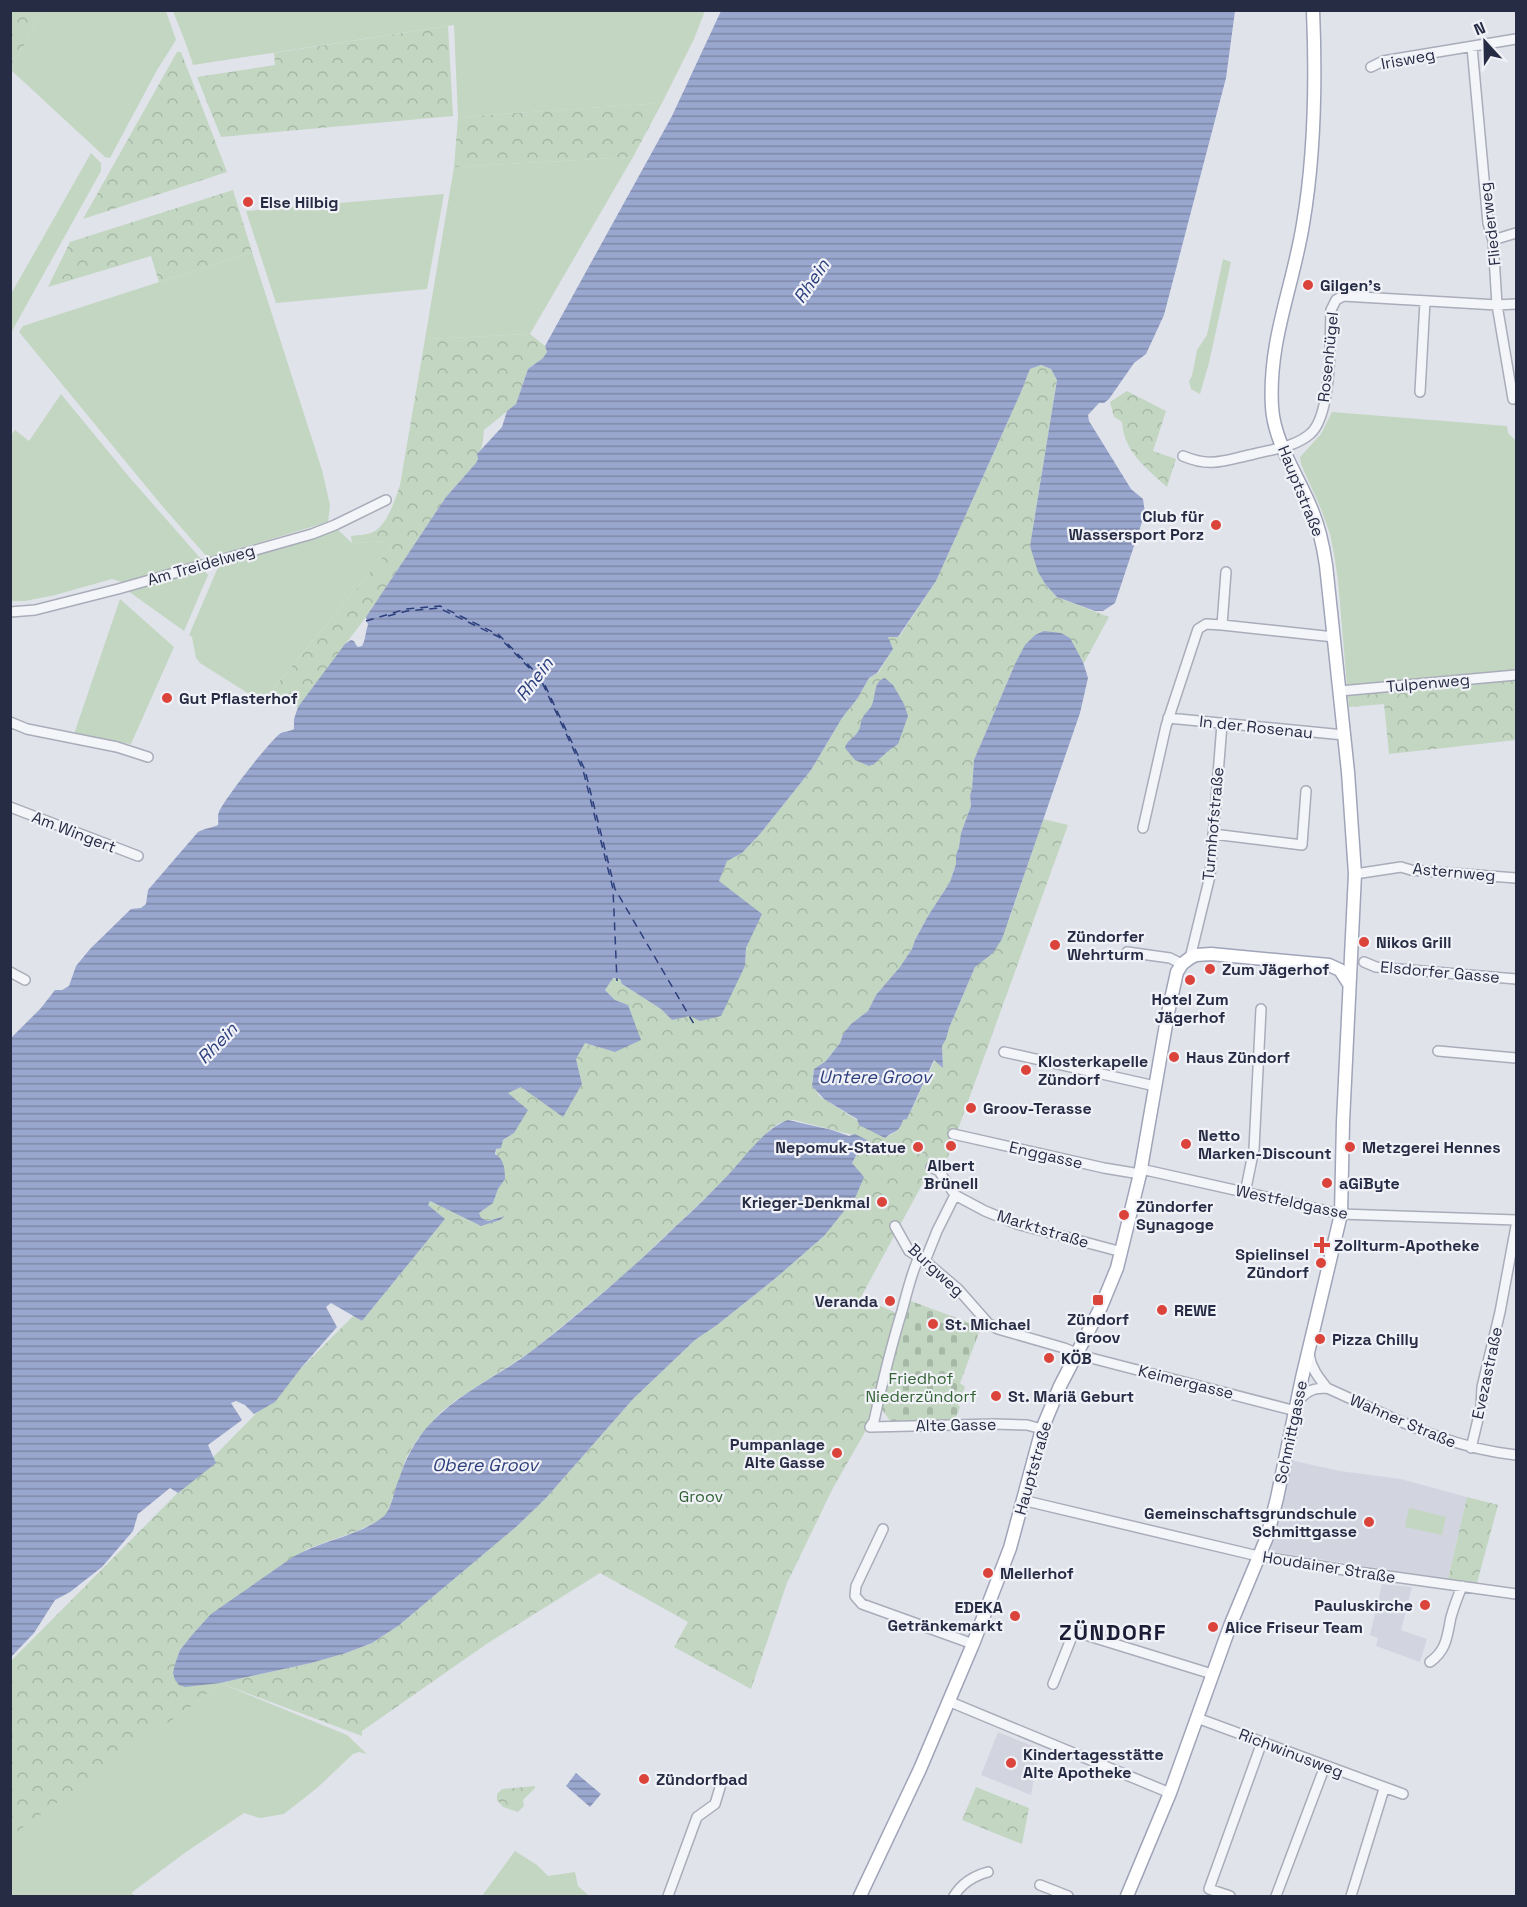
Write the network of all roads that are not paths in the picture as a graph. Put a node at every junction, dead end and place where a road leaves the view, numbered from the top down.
1 (1313, 10) edge
2 (1516, 39) edge
3 (1472, 47) junction
4 (1371, 67) dead end
5 (1516, 233) edge
6 (1493, 240) junction
7 (1425, 301) junction
8 (1516, 304) edge
9 (1497, 305) junction
10 (1420, 392) dead end
11 (1513, 399) dead end
12 (1283, 447) junction
13 (1183, 456) dead end
14 (386, 500) dead end
15 (1226, 572) dead end
16 (10, 612) edge
17 (1222, 625) junction
18 (1334, 637) junction
19 (1516, 675) edge
20 (1340, 691) junction
21 (1168, 718) junction
22 (10, 722) edge
23 (1222, 724) junction
24 (1344, 735) junction
25 (148, 757) dead end
26 (1306, 791) dead end
27 (10, 807) edge
28 (1143, 828) dead end
29 (1213, 834) junction
30 (138, 856) dead end
31 (1355, 874) junction
32 (1516, 878) edge
33 (1351, 944) junction
34 (1127, 952) dead end
35 (1186, 961) junction
36 (1364, 962) dead end
37 (1329, 965) junction
38 (10, 972) edge
39 (1516, 979) edge
40 (25, 980) dead end
41 (1349, 985) junction
42 (1260, 1009) dead end
43 (1438, 1051) dead end
44 (1004, 1052) dead end
45 (1516, 1058) edge
46 (1155, 1086) junction
47 (953, 1134) dead end
48 (931, 1167) dead end
49 (1141, 1171) junction
50 (1245, 1192) junction
51 (955, 1195) junction
52 (1341, 1214) junction
53 (1516, 1220) edge
54 (895, 1226) dead end
55 (1516, 1226) edge
56 (1122, 1252) junction
57 (922, 1259) junction
58 (1077, 1353) junction
59 (1309, 1353) junction
60 (1327, 1388) junction
61 (1297, 1405) junction
62 (1042, 1429) junction
63 (1471, 1448) junction
64 (1516, 1455) edge
65 (1022, 1500) junction
66 (883, 1528) dead end
67 (1258, 1556) junction
68 (1462, 1586) junction
69 (1516, 1594) edge
70 (973, 1644) junction
71 (1430, 1662) dead end
72 (1212, 1674) junction
73 (1053, 1684) dead end
74 (948, 1701) junction
75 (1197, 1718) junction
76 (1262, 1742) junction
77 (1325, 1766) junction
78 (721, 1784) dead end
79 (1384, 1789) junction
80 (1170, 1793) junction
81 (1403, 1794) dead end
82 (988, 1872) dead end
83 (1040, 1885) dead end
84 (668, 1896) edge
85 (860, 1896) edge
86 (954, 1896) edge
87 (1068, 1896) edge
88 (1128, 1896) edge
89 (1230, 1896) edge
90 (1276, 1896) edge
91 (1351, 1896) edge

1 - 12 main road, Hauptstraße
2 - 3 street, Irisweg
3 - 4 street, Irisweg
3 - 6 street, Fliederweg
5 - 6 street
6 - 9 street, Fliederweg
7 - 9 street, Rosenhügel
7 - 10 street
7 - 12 street, Rosenhügel
8 - 9 street, Rosenhügel
9 - 11 street, Fliederweg
12 - 13 street
12 - 18 main road, Hauptstraße
14 - 16 street, Am Treidelweg
15 - 17 street
17 - 18 street
17 - 21 street
18 - 20 main road, Hauptstraße
19 - 20 street, Tulpenweg
20 - 24 main road, Hauptstraße
21 - 23 street, In der Rosenau
21 - 28 street
22 - 25 street
23 - 24 street, In der Rosenau
23 - 29 street, Turmhofstraße
24 - 31 main road, Hauptstraße
26 - 29 street
27 - 30 street, Am Wingert
29 - 35 street, Turmhofstraße
31 - 32 street, Asternweg
31 - 33 main road, Hauptstraße
33 - 37 main road
33 - 41 main road, Schmittgasse
34 - 35 street
35 - 37 main road
35 - 46 main road, Hauptstraße
36 - 39 street, Elsdorfer Gasse
37 - 41 main road
38 - 40 street
41 - 52 main road, Schmittgasse
42 - 50 street
43 - 45 street
44 - 46 street
46 - 49 main road, Hauptstraße
47 - 49 street, Enggasse
48 - 51 street, Marktstraße
49 - 50 street, Westfeldgasse
49 - 56 main road, Hauptstraße
50 - 52 street, Westfeldgasse
51 - 56 street, Marktstraße
51 - 57 street
52 - 53 street, Westfeldgasse
52 - 59 main road, Schmittgasse
54 - 57 street, Burgweg
55 - 63 street, Evezastraße
56 - 58 main road, Hauptstraße
57 - 58 street, Burgweg
57 - 62 street, Alte Gasse
58 - 61 street, Keimergasse
58 - 62 main road, Hauptstraße
59 - 60 street
59 - 61 main road, Schmittgasse
60 - 61 street
60 - 63 street, Wahner Straße
61 - 67 main road, Schmittgasse
62 - 65 main road, Hauptstraße
63 - 64 street, Wahner Straße
65 - 67 street, Houdainer Straße
65 - 70 main road, Hauptstraße
66 - 70 street
67 - 68 street, Houdainer Straße
67 - 72 main road, Schmittgasse
68 - 69 street, Houdainer Straße
68 - 71 street
70 - 74 main road, Hauptstraße
72 - 73 street
72 - 75 main road, Schmittgasse
74 - 80 street
74 - 85 main road, Hauptstraße
75 - 76 street, Richwinusweg
75 - 80 main road, Schmittgasse
76 - 77 street, Richwinusweg
76 - 89 street
77 - 79 street, Richwinusweg
77 - 90 street
78 - 84 street
79 - 81 street, Richwinusweg
79 - 91 street
80 - 88 main road, Schmittgasse
82 - 86 street
83 - 87 street

